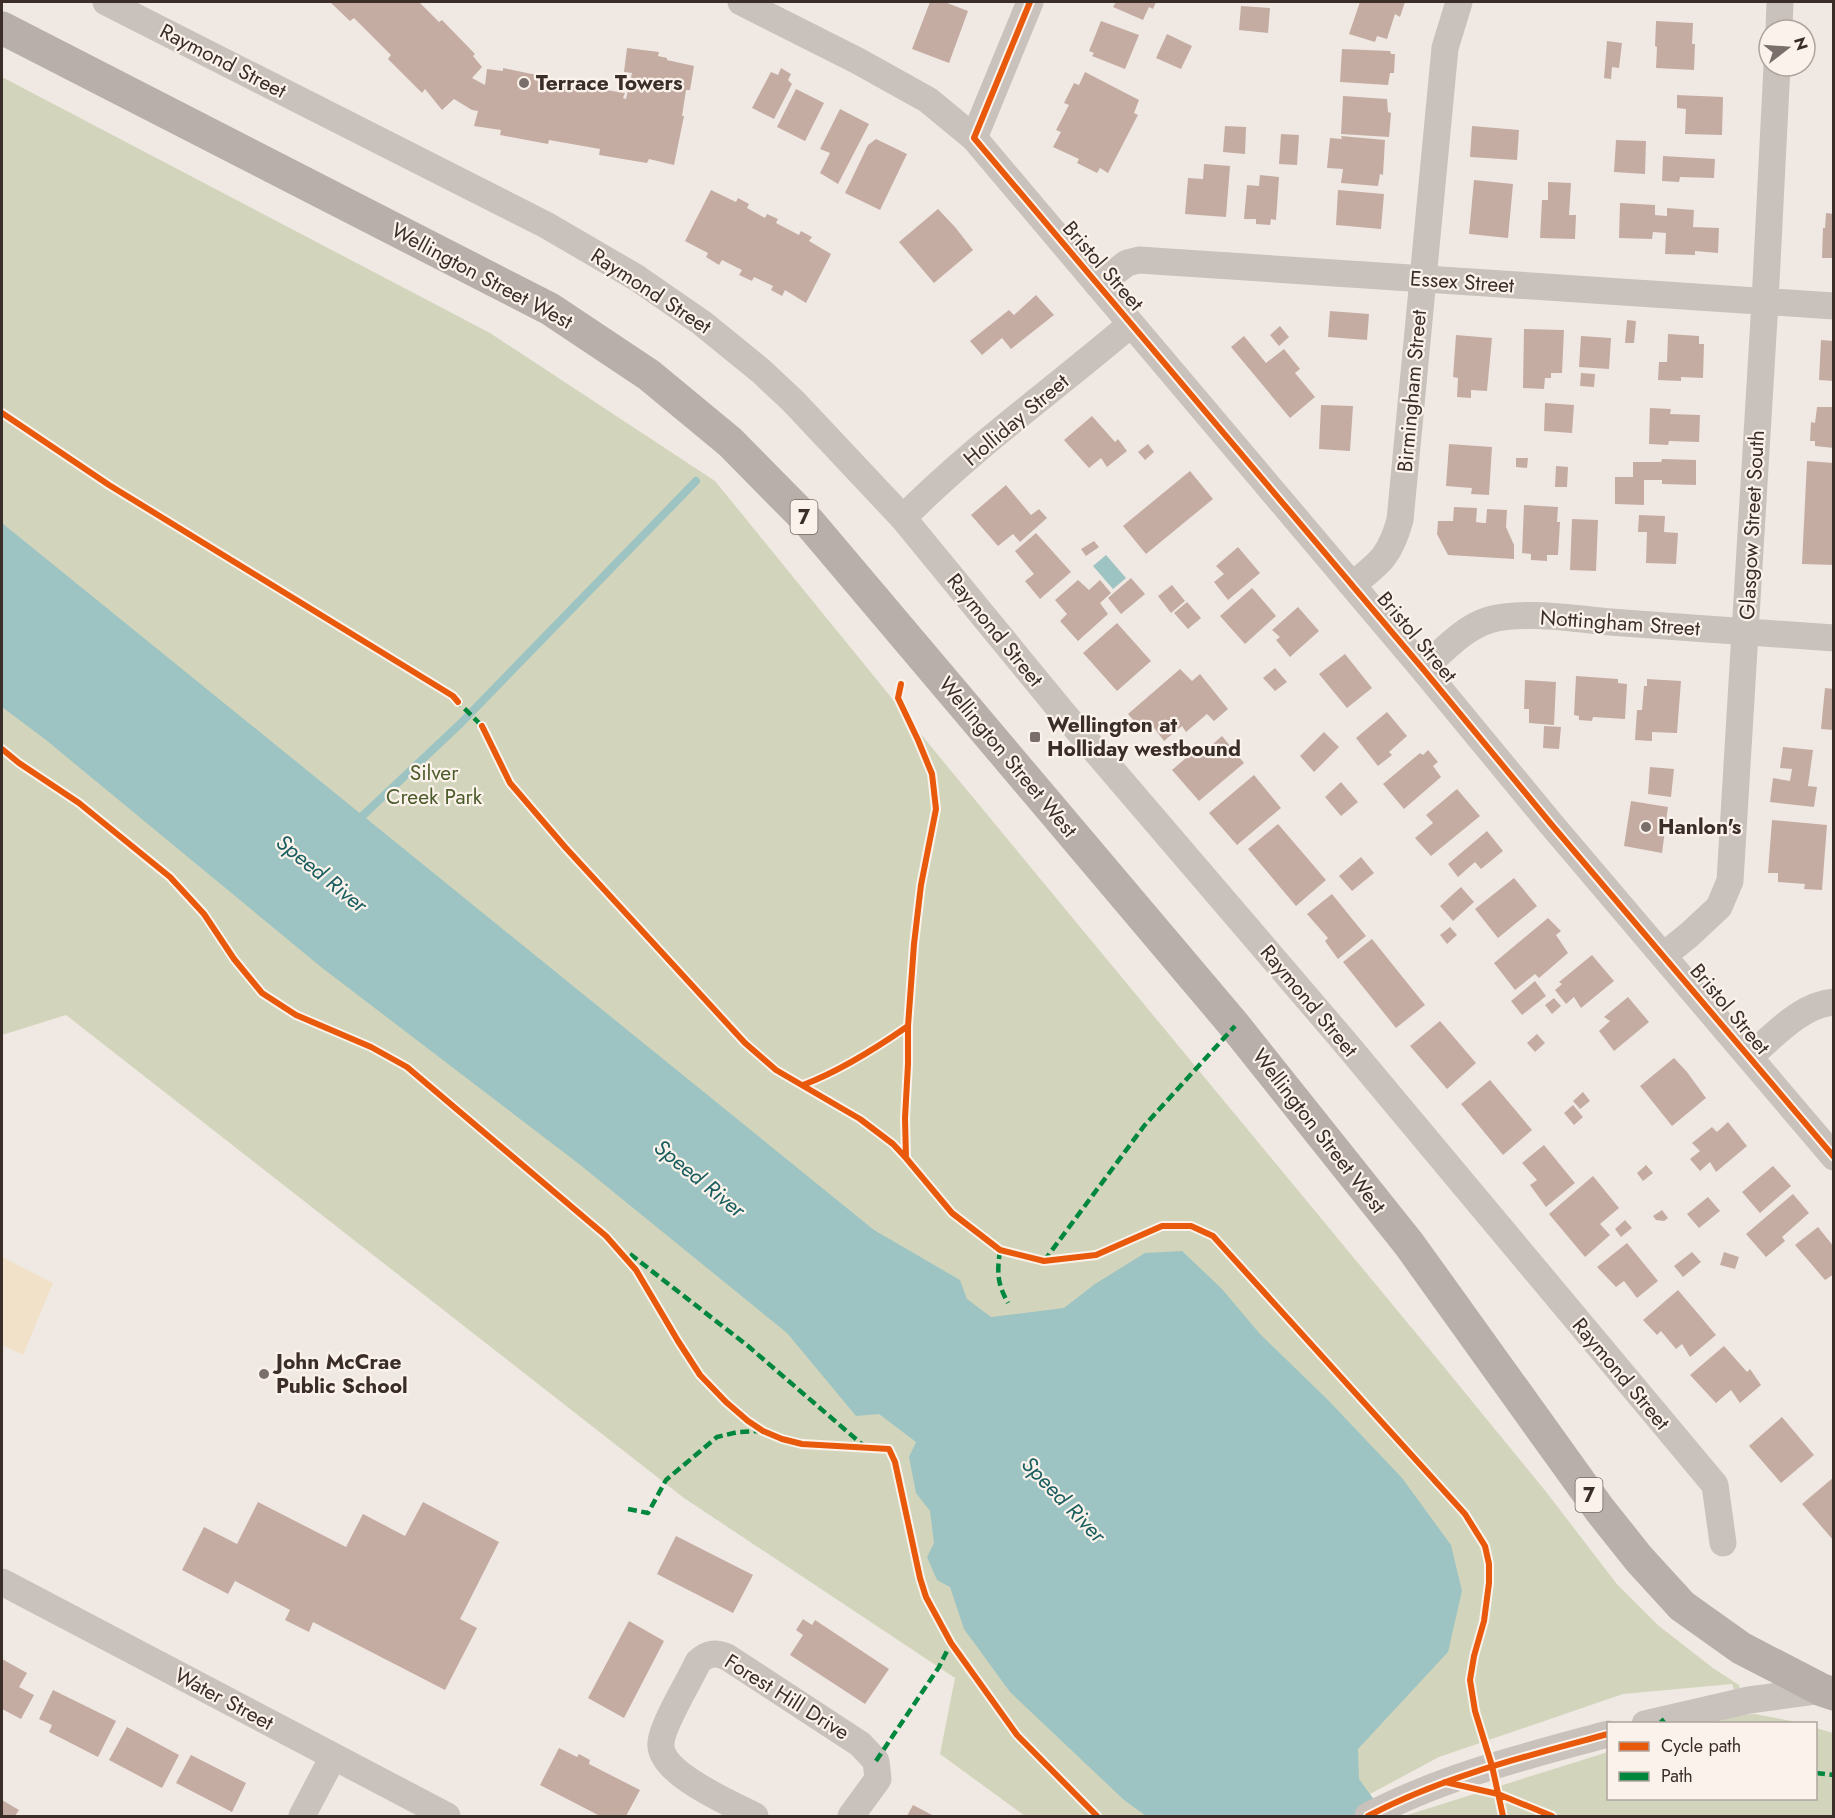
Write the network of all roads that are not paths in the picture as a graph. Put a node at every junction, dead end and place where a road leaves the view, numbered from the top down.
1 (105, 2) edge
2 (741, 2) edge
3 (1030, 2) edge
4 (1459, 2) edge
5 (1780, 2) edge
6 (1779, 18) edge
7 (2, 28) edge
8 (1776, 78) edge
9 (974, 138) junction
10 (1423, 279) junction
11 (1098, 285) junction
12 (1766, 302) junction
13 (1833, 306) edge
14 (1131, 324) junction
15 (903, 518) junction
16 (1352, 585) junction
17 (1745, 632) junction
18 (1833, 638) edge
19 (1424, 669) junction
20 (1663, 956) junction
21 (1833, 1002) edge
22 (1749, 1057) junction
23 (1833, 1157) edge
24 (1723, 1543) dead end
25 (2, 1582) edge
26 (1828, 1692) edge
27 (1654, 1722) edge
28 (1607, 1734) edge
29 (333, 1757) junction
30 (1376, 1812) edge
31 (302, 1816) edge
32 (447, 1816) edge
33 (755, 1816) edge
34 (851, 1816) edge

1 - 15 street, Raymond Street
2 - 9 street, Bristol Street
3 - 9 street
4 - 10 street, Birmingham Street
5 - 6 street
7 - 26 main road, Wellington Street West / 7
8 - 12 street, Glasgow Street South
9 - 11 street, Bristol Street
10 - 11 street, Essex Street
10 - 12 street, Essex Street
10 - 16 street, Birmingham Street
11 - 14 street, Bristol Street
12 - 13 street, Essex Street
12 - 17 street, Glasgow Street South
14 - 15 street, Holliday Street
14 - 16 street, Bristol Street
15 - 24 street, Raymond Street
16 - 19 street, Bristol Street
17 - 18 street, Nottingham Street
17 - 19 street, Nottingham Street
17 - 20 street, Glasgow Street South
19 - 20 street, Bristol Street
20 - 22 street, Bristol Street
21 - 22 street
22 - 23 street, Bristol Street
25 - 29 street, Water Street
26 - 27 street
28 - 30 street
29 - 31 street
29 - 32 street, Water Street
33 - 34 street, Forest Hill Drive

